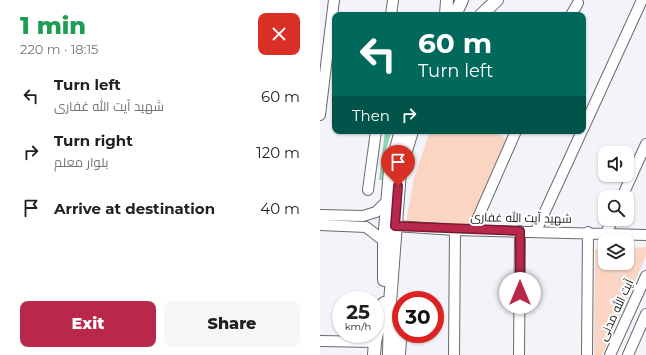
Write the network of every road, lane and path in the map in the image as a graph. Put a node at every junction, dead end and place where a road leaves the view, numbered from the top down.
1 (334, 0) edge
2 (393, 0) edge
3 (446, 0) edge
4 (462, 0) edge
5 (497, 0) edge
6 (642, 0) edge
7 (578, 3) dead end
8 (485, 8) edge
9 (333, 12) edge
10 (392, 12) edge
11 (446, 12) edge
12 (456, 12) edge
13 (573, 12) edge
14 (332, 31) edge
15 (320, 115) edge
16 (586, 121) edge
17 (376, 134) edge
18 (400, 134) edge
19 (411, 134) edge
20 (514, 134) edge
21 (580, 134) edge
22 (646, 144) edge
23 (368, 190) dead end
24 (625, 190) edge
25 (387, 201) junction
26 (320, 215) edge
27 (368, 215) junction
28 (320, 225) edge
29 (395, 226) junction
30 (610, 226) edge
31 (366, 227) junction
32 (473, 229) junction
33 (455, 230) junction
34 (520, 231) junction
35 (536, 231) junction
36 (588, 232) junction
37 (606, 233) junction
38 (646, 234) edge
39 (384, 241) junction
40 (646, 276) edge
41 (387, 303) junction
42 (384, 313) edge
43 (646, 314) edge
44 (320, 341) edge
45 (332, 341) edge
46 (375, 343) edge
47 (374, 355) edge
48 (382, 355) edge
49 (389, 355) edge
50 (399, 355) edge
51 (454, 355) edge
52 (519, 355) edge
53 (587, 355) edge
54 (610, 355) edge
55 (628, 355) edge

1 - 9 street
2 - 10 street
3 - 11 main road
4 - 12 main road
5 - 8 main road
6 - 16 street
7 - 13 street
14 - 15 street
17 - 23 street
18 - 25 main road
19 - 29 main road
20 - 32 street
21 - 35 street
22 - 24 street
25 - 27 street
25 - 39 main road
26 - 27 street
27 - 31 street
28 - 31 street
29 - 33 street, شهید آیت الله غفاری
29 - 41 main road
30 - 37 street
31 - 39 street
32 - 33 street, شهید آیت الله غفاری
32 - 34 street, شهید آیت الله غفاری
33 - 51 street
34 - 35 street, شهید آیت الله غفاری
34 - 52 street
35 - 36 street, شهید آیت الله غفاری
36 - 37 street, شهید آیت الله غفاری
36 - 53 street
37 - 38 street, شهید آیت الله غفاری
39 - 41 main road
40 - 54 street, آیت الله مدنی
41 - 42 main road
41 - 48 main road
41 - 49 main road
41 - 50 main road
43 - 55 street
44 - 45 street
46 - 47 main road

